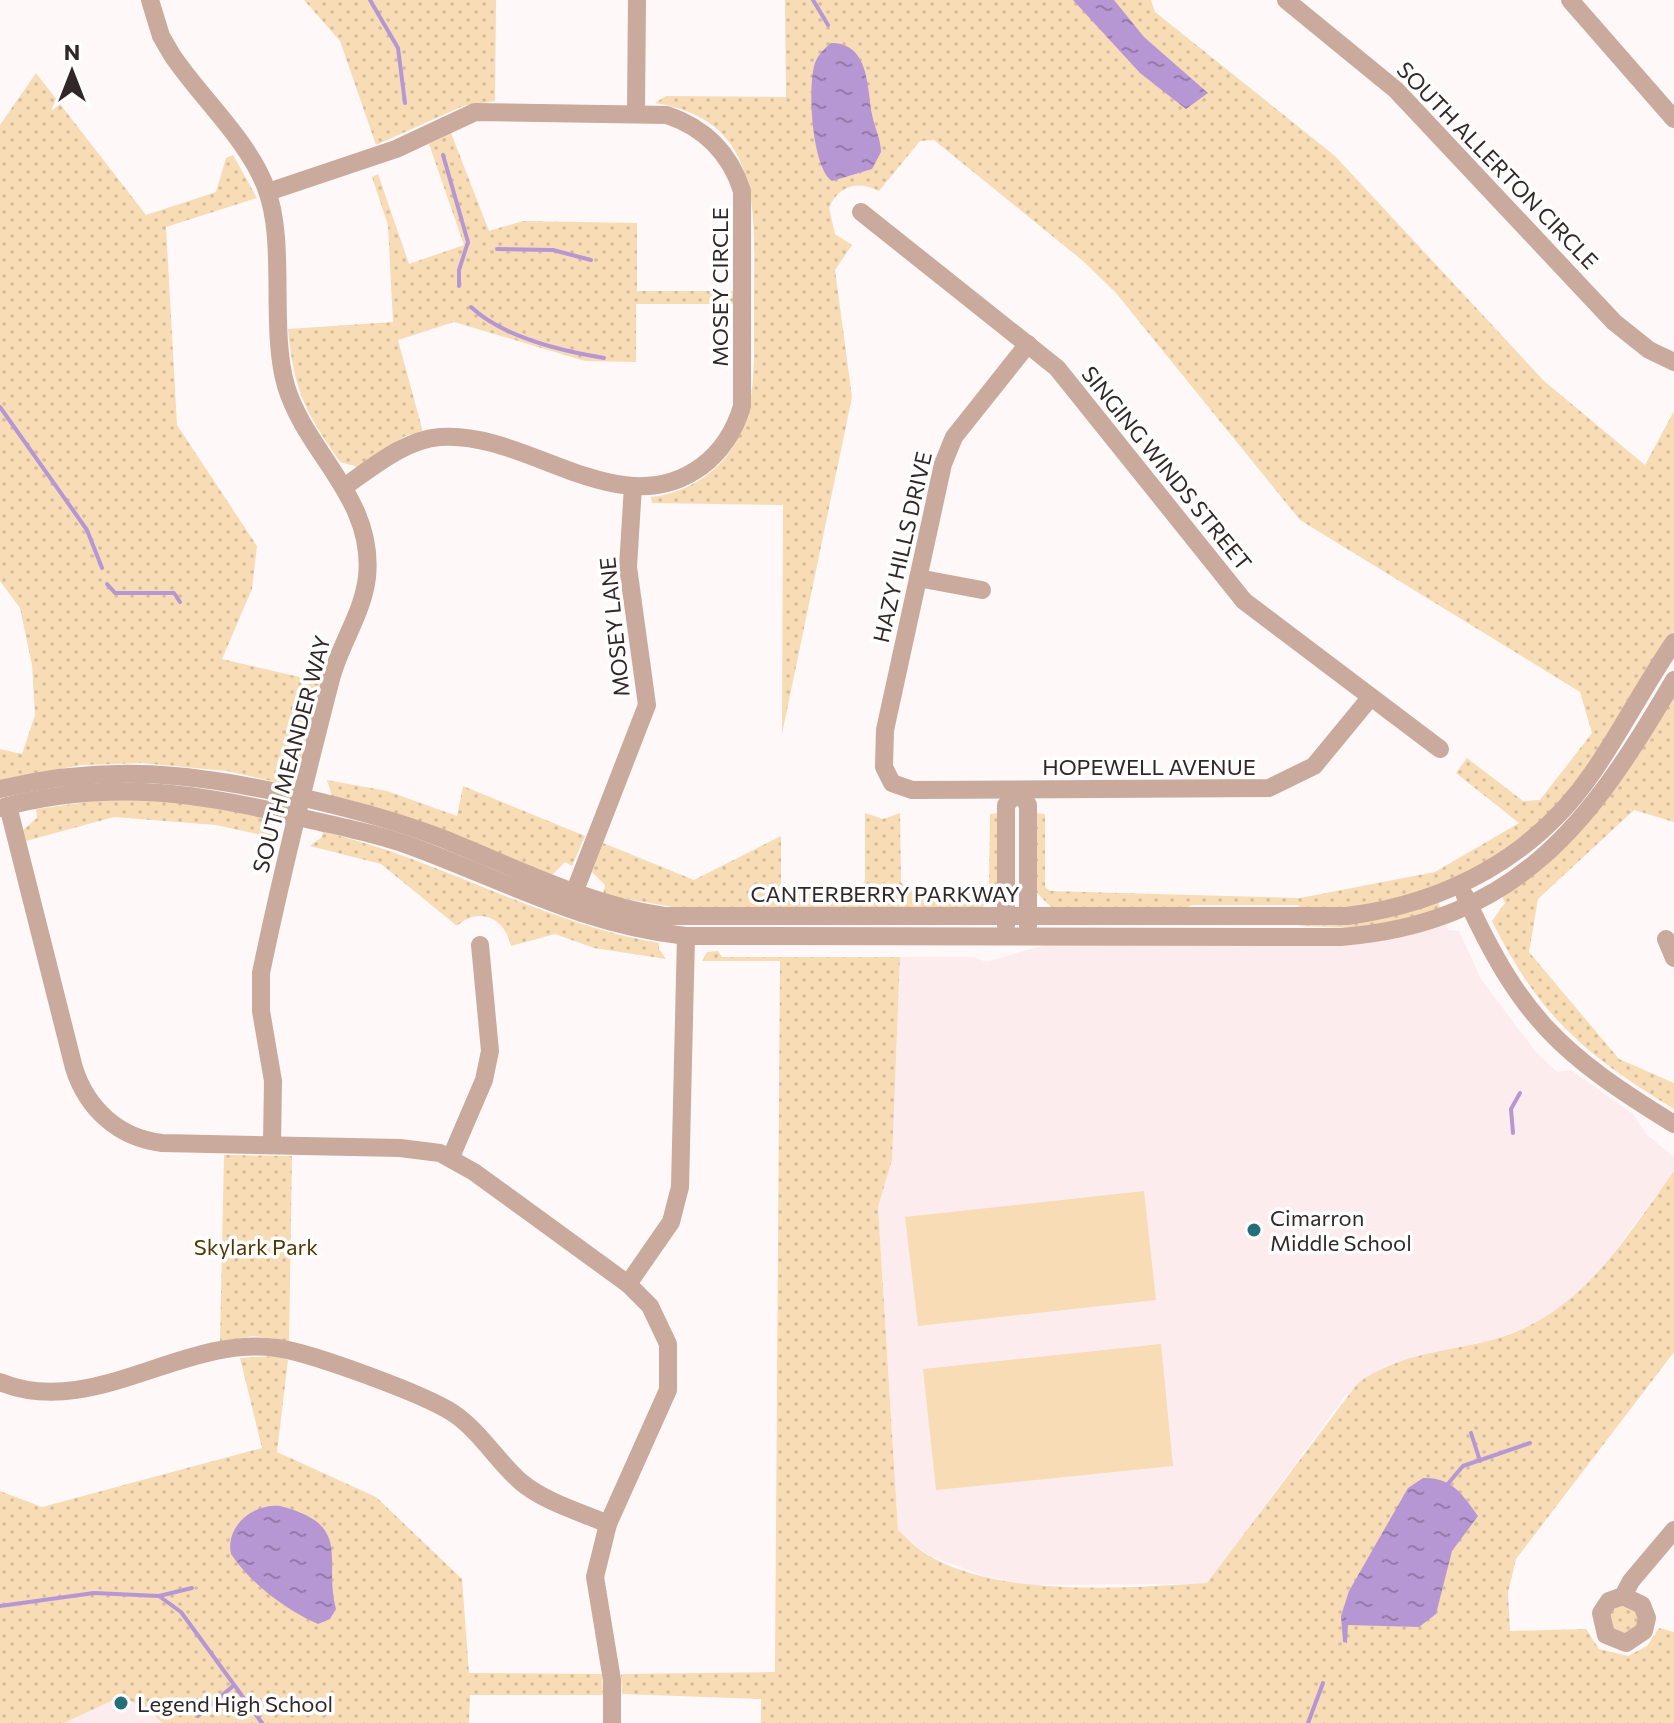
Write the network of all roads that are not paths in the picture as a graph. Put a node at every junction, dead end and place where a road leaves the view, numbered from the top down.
1 (150, 0) edge
2 (637, 0) edge
3 (1286, 0) edge
4 (1570, 0) edge
5 (636, 112) junction
6 (1674, 119) edge
7 (268, 192) junction
8 (861, 212) dead end
9 (1028, 344) junction
10 (1674, 362) edge
11 (633, 486) junction
12 (344, 487) junction
13 (918, 578) junction
14 (982, 590) dead end
15 (1674, 642) edge
16 (1674, 680) edge
17 (1370, 698) junction
18 (1440, 749) dead end
19 (887, 788) joint
20 (1018, 791) junction
21 (3, 801) edge
22 (301, 807) junction
23 (1461, 886) junction
24 (574, 893) junction
25 (1469, 905) junction
26 (1006, 917) junction
27 (1028, 917) junction
28 (686, 936) junction
29 (1006, 937) junction
30 (1027, 937) junction
31 (1666, 939) dead end
32 (480, 945) dead end
33 (1674, 958) edge
34 (1674, 1124) edge
35 (272, 1145) junction
36 (451, 1157) junction
37 (628, 1284) junction
38 (0, 1382) edge
39 (608, 1524) junction
40 (1674, 1530) edge
41 (1623, 1596) dead end
42 (612, 1723) edge

1 - 7 street, SOUTH MEANDER WAY
2 - 5 street
3 - 10 street, SOUTH ALLERTON CIRCLE
4 - 6 street
5 - 7 street, MOSEY CIRCLE
5 - 11 street, MOSEY CIRCLE
7 - 12 street, SOUTH MEANDER WAY
8 - 9 street, SINGING WINDS STREET
9 - 13 street, HAZY HILLS DRIVE
9 - 17 street, SINGING WINDS STREET
11 - 12 street, MOSEY CIRCLE
11 - 24 street, MOSEY LANE
12 - 22 street, SOUTH MEANDER WAY
13 - 14 street
13 - 19 street, HAZY HILLS DRIVE
15 - 23 street, CANTERBERRY PARKWAY
16 - 25 street, CANTERBERRY PARKWAY
17 - 18 street, SINGING WINDS STREET
17 - 20 street, HOPEWELL AVENUE
19 - 20 street, HOPEWELL AVENUE
20 - 26 street
20 - 27 street
21 - 22 street, CANTERBERRY PARKWAY
21 - 35 street
22 - 24 street, CANTERBERRY PARKWAY
22 - 28 street, CANTERBERRY PARKWAY
22 - 35 street, SOUTH MEANDER WAY
23 - 25 street
23 - 27 street, CANTERBERRY PARKWAY
24 - 26 street, CANTERBERRY PARKWAY
25 - 30 street, CANTERBERRY PARKWAY
25 - 34 street
26 - 27 street, CANTERBERRY PARKWAY
26 - 29 street
27 - 30 street
28 - 29 street, CANTERBERRY PARKWAY
28 - 37 street
29 - 30 street, CANTERBERRY PARKWAY
31 - 33 street
32 - 36 street
35 - 36 street
36 - 37 street
37 - 39 street
38 - 39 street
39 - 42 street
40 - 41 street

